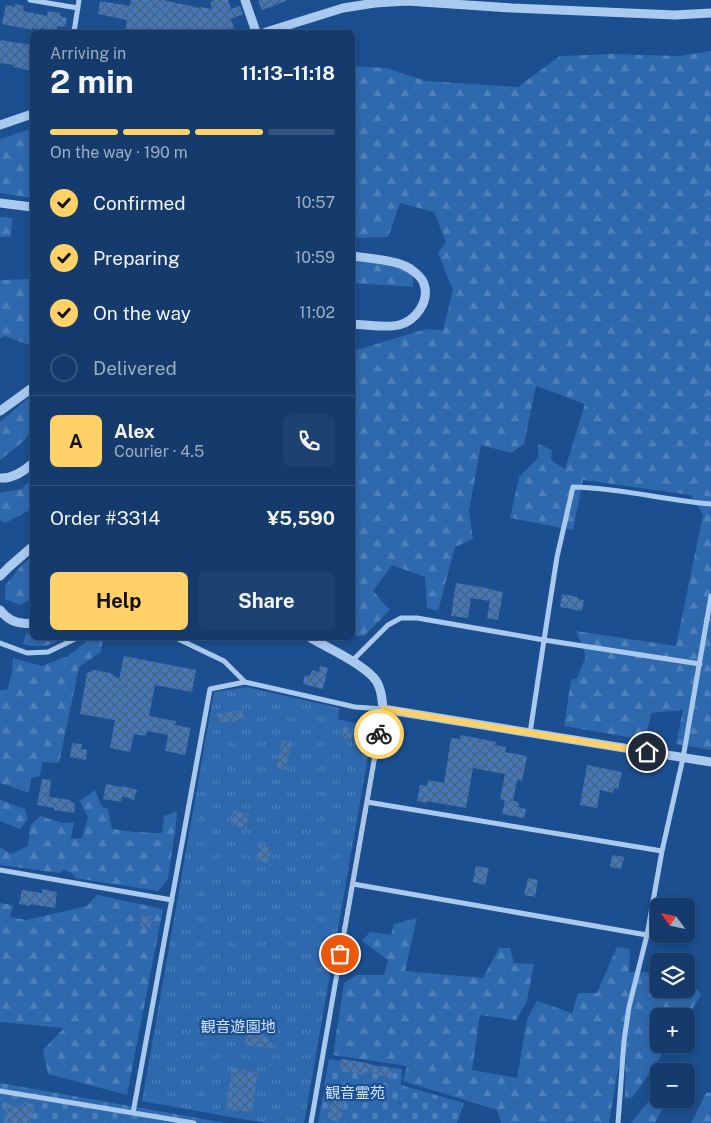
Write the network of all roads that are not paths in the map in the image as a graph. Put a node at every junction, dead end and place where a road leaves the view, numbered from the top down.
1 (30, 0) edge
2 (79, 0) edge
3 (245, 0) edge
4 (513, 4) edge
5 (78, 8) junction
6 (711, 13) edge
7 (74, 30) edge
8 (255, 30) edge
9 (272, 30) edge
10 (30, 115) edge
11 (0, 125) edge
12 (0, 203) edge
13 (30, 208) edge
14 (355, 256) edge
15 (355, 324) edge
16 (30, 389) edge
17 (0, 411) edge
18 (30, 466) edge
19 (0, 478) edge
20 (711, 504) edge
21 (30, 549) edge
22 (0, 576) edge
23 (711, 596) edge
24 (1, 615) edge
25 (30, 623) edge
26 (72, 640) edge
27 (180, 640) edge
28 (314, 640) edge
29 (544, 640) junction
30 (0, 644) edge
31 (352, 661) junction
32 (700, 664) junction
33 (245, 682) junction
34 (383, 709) junction
35 (530, 733) junction
36 (683, 758) junction
37 (711, 762) edge
38 (367, 802) junction
39 (662, 851) junction
40 (0, 870) edge
41 (352, 884) junction
42 (172, 900) junction
43 (647, 935) junction
44 (0, 1091) edge
45 (134, 1113) junction
46 (194, 1123) edge
47 (311, 1123) edge
48 (618, 1123) edge

1 - 5 street
2 - 5 street
3 - 8 street
4 - 6 street
4 - 9 street
5 - 7 street
10 - 11 street
12 - 13 street
14 - 15 street
16 - 17 street
18 - 19 street
20 - 29 street
21 - 22 street
23 - 32 street
24 - 25 street
26 - 30 street
27 - 33 street
28 - 31 street
29 - 31 street
29 - 32 street
29 - 35 street
31 - 34 street
32 - 36 street
33 - 34 street
33 - 42 street
34 - 35 street
34 - 38 street
35 - 36 street
36 - 37 street
36 - 39 street
38 - 39 street
38 - 41 street
39 - 43 street
40 - 42 street
41 - 43 street
41 - 47 street
42 - 45 street
43 - 48 street
44 - 45 street
45 - 46 street

